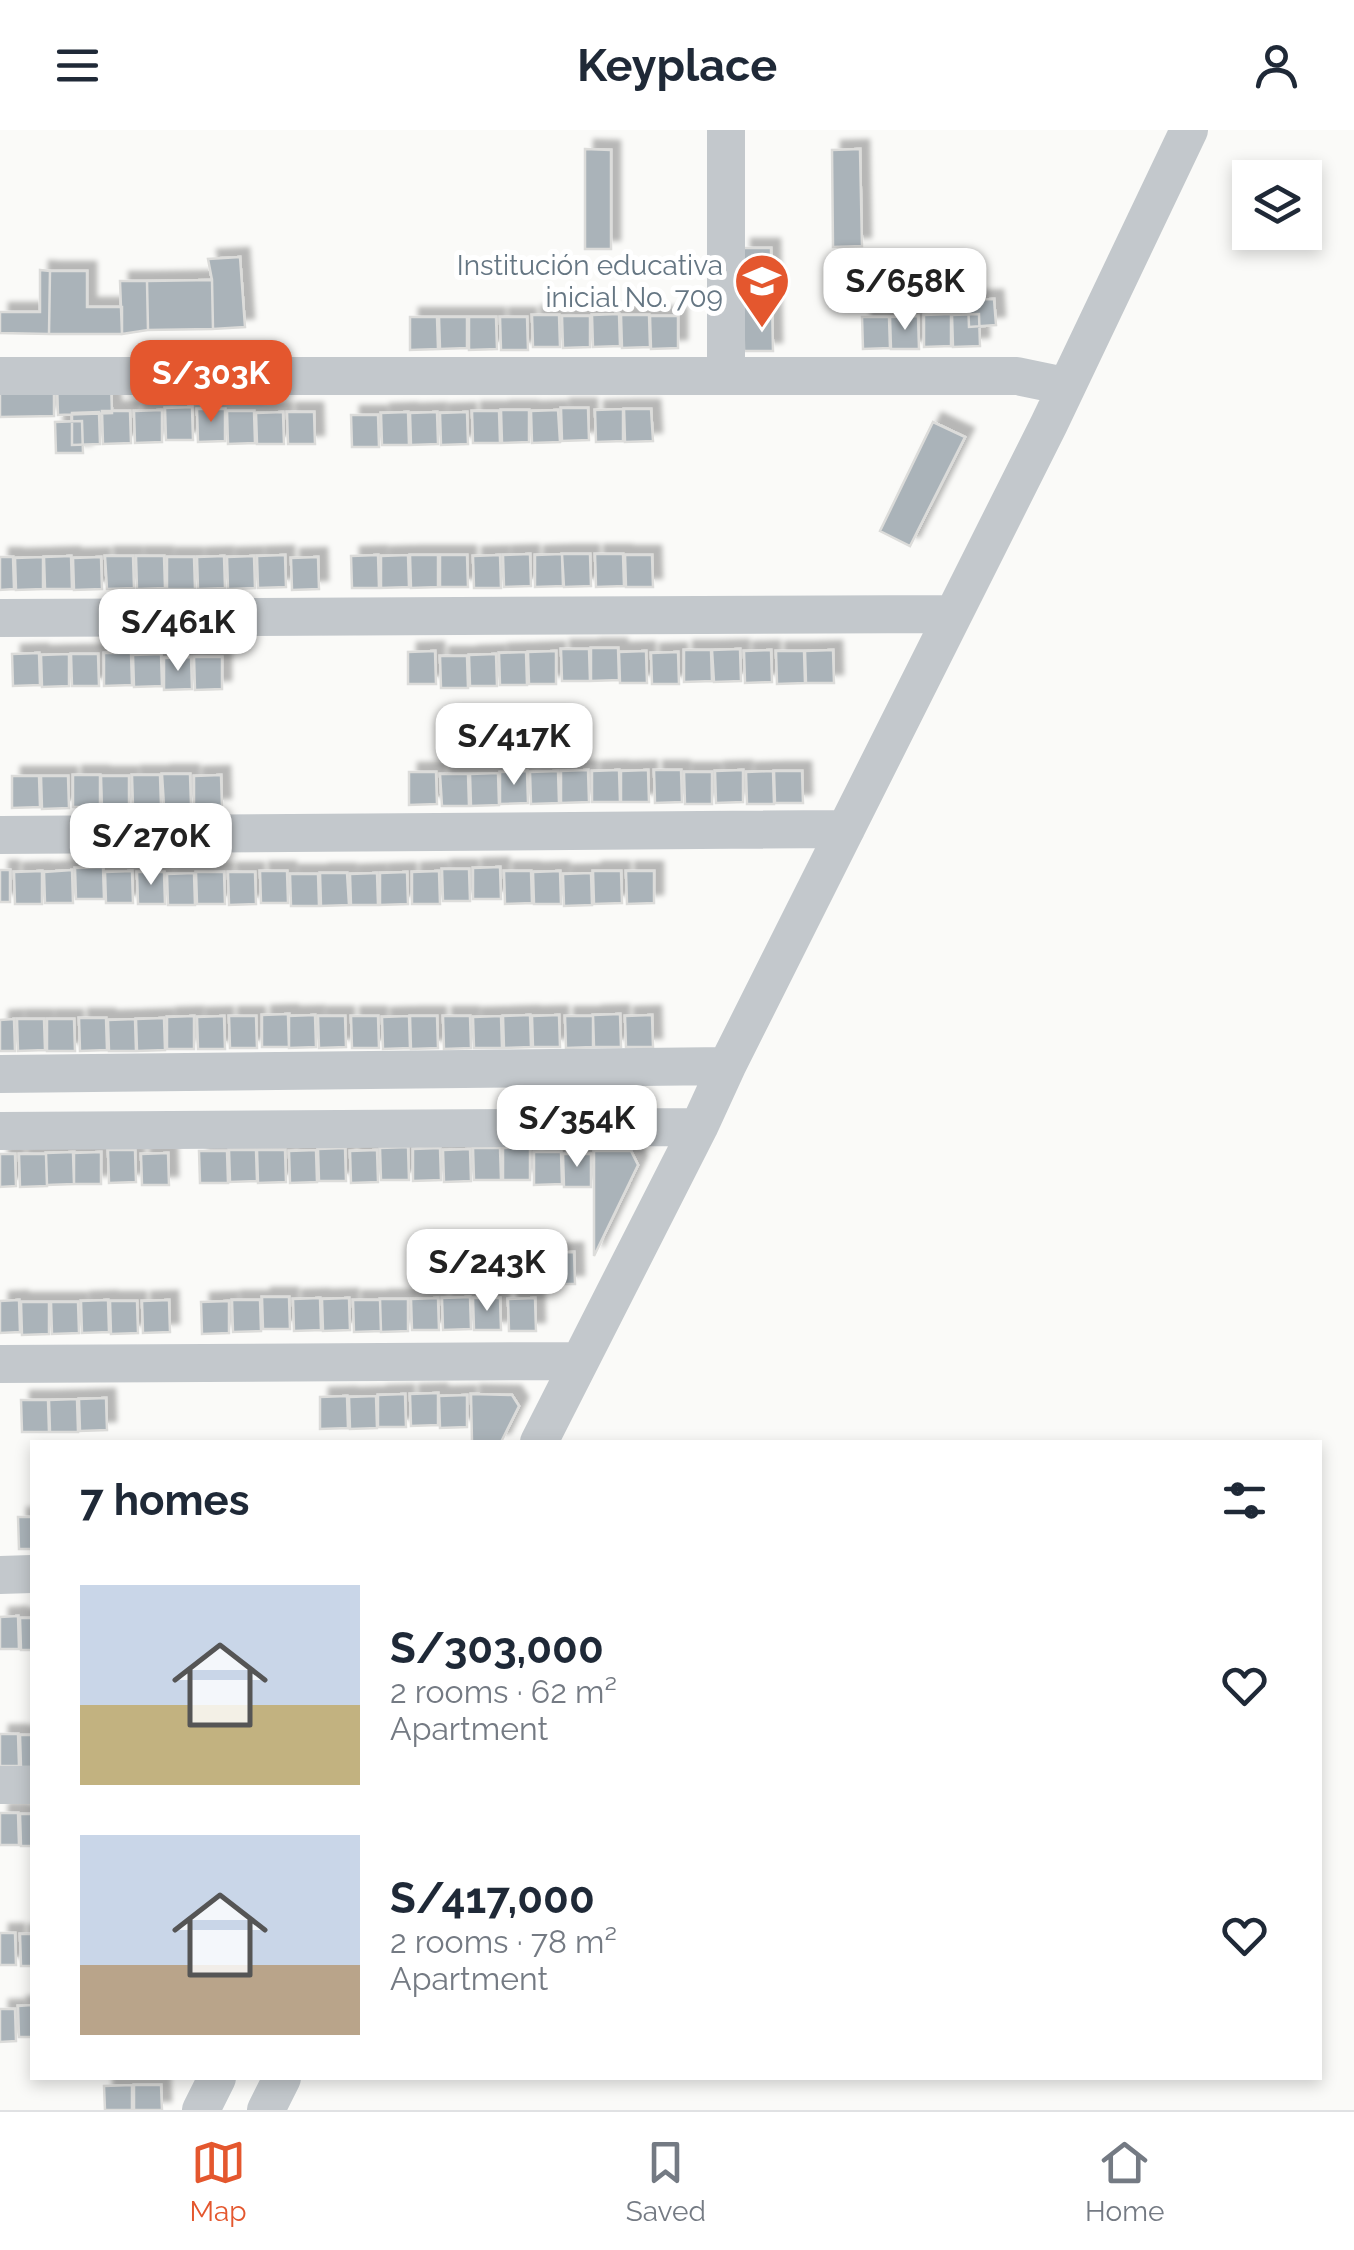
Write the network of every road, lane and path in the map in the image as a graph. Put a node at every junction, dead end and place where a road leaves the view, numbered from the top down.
1 (726, 130) edge
2 (1189, 130) edge
3 (0, 376) edge
4 (726, 376) junction
5 (1066, 386) junction
6 (954, 614) junction
7 (0, 618) edge
8 (846, 829) junction
9 (0, 836) edge
10 (727, 1066) junction
11 (0, 1074) edge
12 (699, 1127) junction
13 (0, 1131) edge
14 (580, 1361) junction
15 (0, 1364) edge
16 (540, 1440) edge
17 (30, 1574) edge
18 (0, 1575) edge
19 (30, 1784) edge
20 (0, 1785) edge
21 (216, 2080) edge
22 (281, 2080) edge
23 (200, 2110) edge
24 (266, 2110) edge

1 - 4 street
2 - 5 street
3 - 4 street
4 - 5 street
5 - 6 street
6 - 7 street
6 - 8 street
8 - 9 street
8 - 10 street
10 - 11 street
10 - 12 street
12 - 13 street
12 - 14 street
14 - 15 street
14 - 16 street
17 - 18 street
19 - 20 street
21 - 23 street
22 - 24 street

